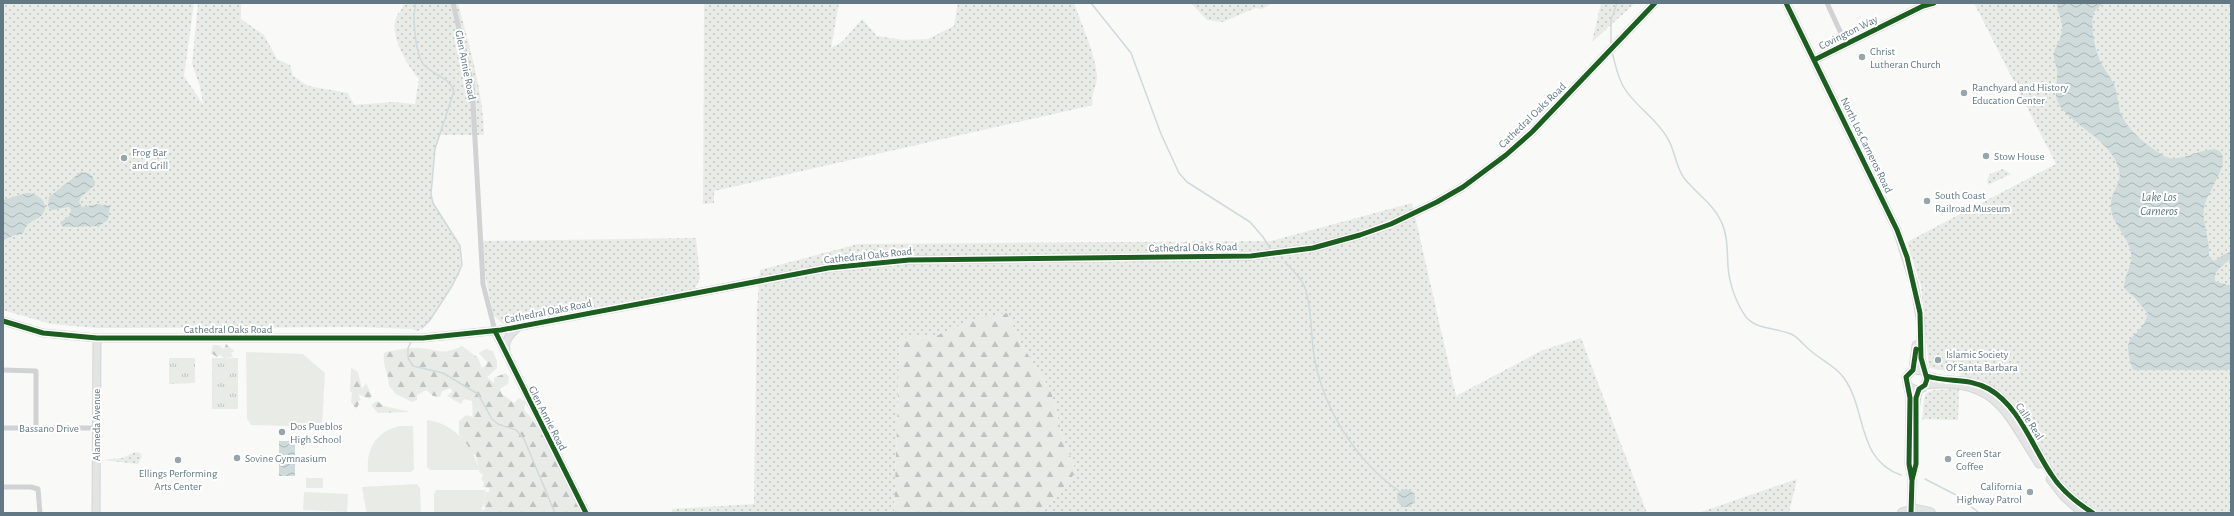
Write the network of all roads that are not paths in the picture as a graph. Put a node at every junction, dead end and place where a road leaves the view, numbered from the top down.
1 (453, 3) edge
2 (1655, 3) edge
3 (1786, 3) edge
4 (1827, 3) edge
5 (1934, 3) edge
6 (1923, 5) edge
7 (1846, 44) junction
8 (1814, 60) junction
9 (1917, 301) junction
10 (3, 322) edge
11 (518, 327) junction
12 (495, 331) junction
13 (97, 338) junction
14 (506, 356) junction
15 (3, 370) edge
16 (1913, 370) junction
17 (1925, 374) junction
18 (1910, 387) junction
19 (1922, 387) junction
20 (3, 428) edge
21 (36, 428) junction
22 (96, 428) junction
23 (1912, 480) junction
24 (3, 487) edge
25 (1908, 512) edge
26 (40, 513) edge
27 (96, 513) edge
28 (586, 513) edge
29 (1930, 513) edge
30 (2082, 513) edge
31 (2093, 513) edge

1 - 12 street, Glen Annie Road
2 - 11 main road, Cathedral Oaks Road
3 - 8 main road, North Los Carneros Road
4 - 7 street
5 - 6 main road, Covington Way
6 - 7 main road, Covington Way
7 - 8 main road, Covington Way
8 - 9 main road, North Los Carneros Road
9 - 16 main road, North Los Carneros Road
9 - 17 main road, North Los Carneros Road
10 - 13 main road, Cathedral Oaks Road
11 - 12 main road, Cathedral Oaks Road
11 - 14 main road
12 - 13 main road, Cathedral Oaks Road
12 - 14 main road, Glen Annie Road
13 - 22 main road, Alameda Avenue
14 - 28 main road, Glen Annie Road
15 - 21 street
16 - 17 main road
16 - 18 main road, North Los Carneros Road
17 - 19 main road, North Los Carneros Road
17 - 31 main road, Calle Real
18 - 19 main road
18 - 23 main road, North Los Carneros Road
19 - 23 main road, North Los Carneros Road
19 - 30 main road, Calle Real
20 - 21 street, Bassano Drive
21 - 22 street, Bassano Drive
22 - 27 main road, Alameda Avenue
23 - 25 main road, North Los Carneros Road
24 - 26 street
25 - 29 highway

